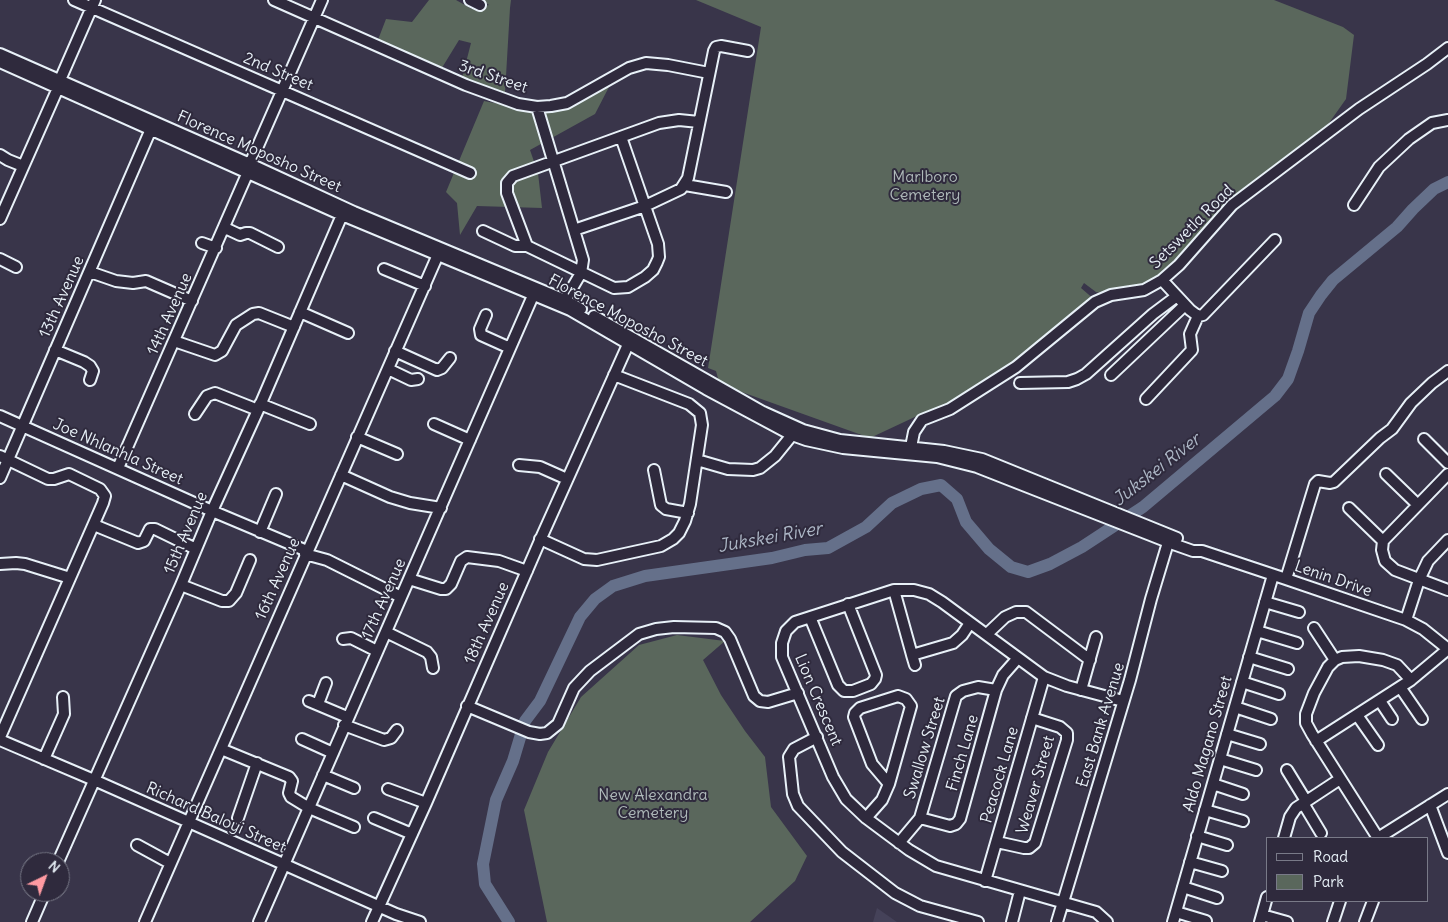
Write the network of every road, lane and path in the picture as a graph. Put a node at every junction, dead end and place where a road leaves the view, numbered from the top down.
1 (74, 0) edge
2 (274, 0) edge
3 (322, 0) edge
4 (470, 0) edge
5 (93, 4) edge
6 (480, 5) dead end
7 (314, 18) junction
8 (1448, 48) edge
9 (748, 51) dead end
10 (0, 54) edge
11 (0, 62) edge
12 (708, 73) junction
13 (59, 84) junction
14 (282, 90) junction
15 (537, 107) junction
16 (1448, 120) edge
17 (699, 122) junction
18 (151, 129) junction
19 (621, 137) junction
20 (0, 155) edge
21 (552, 162) junction
22 (23, 166) junction
23 (249, 168) junction
24 (470, 173) dead end
25 (685, 185) junction
26 (726, 192) dead end
27 (1354, 205) dead end
28 (645, 206) junction
29 (342, 215) junction
30 (0, 219) edge
31 (224, 228) junction
32 (574, 230) junction
33 (483, 231) dead end
34 (1275, 240) dead end
35 (202, 242) dead end
36 (527, 246) junction
37 (278, 247) dead end
38 (216, 248) junction
39 (439, 253) junction
40 (0, 259) edge
41 (16, 266) dead end
42 (384, 268) dead end
43 (90, 272) junction
44 (581, 272) junction
45 (1162, 280) junction
46 (425, 286) junction
47 (534, 292) junction
48 (1176, 296) junction
49 (565, 300) junction
50 (192, 301) junction
51 (1185, 305) junction
52 (300, 312) junction
53 (486, 315) dead end
54 (1198, 316) junction
55 (294, 327) junction
56 (348, 333) dead end
57 (174, 341) junction
58 (630, 341) junction
59 (510, 348) junction
60 (55, 350) junction
61 (395, 351) junction
62 (450, 358) dead end
63 (388, 369) junction
64 (1448, 371) edge
65 (614, 375) junction
66 (1111, 375) dead end
67 (418, 379) dead end
68 (90, 380) dead end
69 (1020, 383) dead end
70 (1146, 399) dead end
71 (259, 407) junction
72 (195, 414) dead end
73 (0, 416) edge
74 (310, 424) dead end
75 (434, 424) dead end
76 (22, 426) junction
77 (792, 435) junction
78 (357, 438) junction
79 (1424, 439) dead end
80 (470, 440) junction
81 (911, 447) junction
82 (397, 454) dead end
83 (4, 458) edge
84 (697, 460) junction
85 (1448, 464) edge
86 (519, 466) dead end
87 (118, 468) junction
88 (654, 470) dead end
89 (1003, 472) junction
90 (1386, 474) dead end
91 (1448, 474) edge
92 (341, 475) junction
93 (0, 478) edge
94 (567, 479) junction
95 (276, 494) dead end
96 (1418, 505) junction
97 (441, 508) junction
98 (1349, 508) dead end
99 (212, 511) junction
100 (688, 513) junction
101 (94, 525) junction
102 (260, 532) junction
103 (1153, 532) junction
104 (1169, 538) junction
105 (540, 539) junction
106 (1448, 540) edge
107 (1383, 541) junction
108 (196, 549) junction
109 (306, 553) junction
110 (250, 560) dead end
111 (0, 564) edge
112 (527, 571) junction
113 (1273, 575) junction
114 (70, 578) junction
115 (409, 579) junction
116 (1286, 579) junction
117 (1419, 580) junction
118 (181, 585) junction
119 (894, 590) junction
120 (1448, 590) edge
121 (401, 597) junction
122 (1265, 602) junction
123 (848, 604) junction
124 (1299, 612) dead end
125 (810, 616) junction
126 (1406, 620) junction
127 (970, 623) junction
128 (1314, 628) dead end
129 (1257, 631) junction
130 (386, 632) junction
131 (987, 634) junction
132 (1096, 637) dead end
133 (343, 639) dead end
134 (1297, 643) dead end
135 (1448, 649) edge
136 (377, 651) junction
137 (1250, 657) junction
138 (1018, 658) junction
139 (1090, 660) junction
140 (1336, 660) junction
141 (433, 668) dead end
142 (1288, 669) dead end
143 (1044, 676) junction
144 (1411, 680) junction
145 (1242, 682) junction
146 (326, 684) dead end
147 (1400, 687) junction
148 (996, 690) junction
149 (1081, 690) junction
150 (798, 693) junction
151 (1278, 694) dead end
152 (63, 697) dead end
153 (1123, 701) junction
154 (1380, 701) junction
155 (467, 706) junction
156 (1235, 707) junction
157 (1357, 715) junction
158 (1032, 718) junction
159 (1271, 719) dead end
160 (1392, 719) dead end
161 (1422, 719) dead end
162 (346, 721) junction
163 (397, 730) dead end
164 (1227, 734) junction
165 (817, 737) junction
166 (0, 739) edge
167 (302, 739) dead end
168 (1316, 741) junction
169 (1260, 744) dead end
170 (1378, 746) dead end
171 (221, 749) junction
172 (332, 753) junction
173 (44, 759) junction
174 (1220, 759) junction
175 (257, 764) junction
176 (1256, 770) dead end
177 (1287, 770) dead end
178 (323, 775) junction
179 (1340, 779) junction
180 (94, 780) junction
181 (889, 784) junction
182 (1213, 784) junction
183 (354, 788) dead end
184 (388, 789) dead end
185 (1243, 794) dead end
186 (1448, 794) edge
187 (1304, 802) junction
188 (426, 803) junction
189 (1430, 805) junction
190 (309, 808) junction
191 (1205, 810) junction
192 (238, 818) dead end
193 (374, 818) dead end
194 (866, 818) junction
195 (920, 818) junction
196 (1243, 821) dead end
197 (188, 822) junction
198 (354, 827) dead end
199 (1321, 833) dead end
200 (412, 834) junction
201 (1197, 836) junction
202 (1284, 837) edge
203 (1377, 837) edge
204 (1380, 837) edge
205 (996, 842) junction
206 (899, 843) junction
207 (137, 845) dead end
208 (1227, 845) dead end
209 (62, 852) edge
210 (1448, 853) edge
211 (1190, 862) junction
212 (170, 863) junction
213 (283, 864) junction
214 (1222, 871) dead end
215 (985, 881) junction
216 (1183, 887) junction
217 (1020, 891) junction
218 (1217, 898) dead end
219 (1266, 900) edge
220 (41, 902) edge
221 (1063, 902) junction
222 (1340, 902) edge
223 (1373, 902) edge
224 (379, 906) junction
225 (1174, 917) edge
226 (1261, 918) edge
227 (1206, 921) edge
228 (32, 922) edge
229 (145, 922) edge
230 (259, 922) edge
231 (372, 922) edge
232 (420, 922) edge
233 (978, 922) edge
234 (1012, 922) edge
235 (1057, 922) edge
236 (1107, 922) edge
237 (1287, 922) edge
238 (1333, 922) edge
239 (1365, 922) edge

1 - 5 street, 2nd Street
2 - 7 street, 3rd Street
3 - 7 street, 14th Avenue
4 - 6 street
5 - 13 street
5 - 14 street, 2nd Street
7 - 14 street, 14th Avenue
7 - 15 street, 3rd Street
8 - 45 street, Setswetla Road
9 - 12 street
10 - 13 street, Florence Moposho Street
11 - 13 street, Florence Moposho Street
12 - 15 street, 3rd Street
12 - 17 street
13 - 18 street, Florence Moposho Street
13 - 22 street
13 - 23 street, Florence Moposho Street
14 - 23 street, 14th Avenue
14 - 24 street, 2nd Street
15 - 21 street
16 - 27 street
17 - 19 street
17 - 25 street
18 - 23 street, Florence Moposho Street
18 - 43 street, 13th Avenue
19 - 21 street
19 - 28 street
20 - 22 street
21 - 32 street
21 - 36 street
22 - 30 street
23 - 29 street, Florence Moposho Street
23 - 31 street, 14th Avenue
23 - 39 street, Florence Moposho Street
25 - 26 street
25 - 28 street
28 - 32 street
28 - 44 street
29 - 39 street, Florence Moposho Street
29 - 52 street, 15th Avenue
31 - 37 street
31 - 38 street, 14th Avenue
32 - 44 street
33 - 36 street
34 - 54 street
35 - 38 street
36 - 44 street
38 - 50 street, 14th Avenue
39 - 46 street, 16th Avenue
39 - 47 street, Florence Moposho Street
40 - 41 street
42 - 46 street
43 - 50 street
43 - 60 street, 13th Avenue
44 - 49 street
45 - 48 street
45 - 81 street, Setswetla Road
46 - 61 street, 16th Avenue
47 - 49 street, Florence Moposho Street
47 - 58 street, Florence Moposho Street
47 - 59 street, 17th Avenue
48 - 51 street
48 - 69 street
49 - 58 street, Florence Moposho Street
50 - 57 street, 14th Avenue
51 - 54 street
51 - 66 street
52 - 55 street, 15th Avenue
52 - 56 street
53 - 59 street
54 - 70 street
55 - 57 street
55 - 71 street, 15th Avenue
57 - 87 street, 14th Avenue
58 - 65 street, 18th Avenue
58 - 77 street, Florence Moposho Street
58 - 81 street, Florence Moposho Street
59 - 80 street, 17th Avenue
60 - 68 street
60 - 76 street, 13th Avenue
61 - 62 street
61 - 63 street, 16th Avenue
63 - 67 street
63 - 78 street, 16th Avenue
64 - 116 street
65 - 84 street
65 - 94 street, 18th Avenue
71 - 72 street
71 - 74 street
71 - 99 street, 15th Avenue
73 - 76 street, Joe Nhlanhla Street
75 - 80 street
76 - 83 street, 13th Avenue
76 - 87 street, Joe Nhlanhla Street
77 - 84 street
77 - 89 street, Florence Moposho Street
78 - 82 street
78 - 92 street, 16th Avenue
79 - 85 street
80 - 97 street, 17th Avenue
81 - 89 street, Florence Moposho Street
83 - 93 street, 13th Avenue
83 - 101 street
84 - 100 street
86 - 94 street
87 - 99 street, Joe Nhlanhla Street
88 - 100 street
89 - 103 street, Florence Moposho Street
89 - 103 street, Florence Moposho Street
90 - 96 street
91 - 96 street
92 - 97 street
92 - 109 street, 16th Avenue
94 - 105 street, 18th Avenue
95 - 102 street
96 - 107 street
97 - 115 street, 17th Avenue
98 - 107 street
99 - 102 street, Joe Nhlanhla Street
99 - 108 street, 15th Avenue
100 - 105 street
101 - 108 street
101 - 114 street
102 - 109 street, Joe Nhlanhla Street
103 - 104 street, Florence Moposho Street
104 - 113 street, Lenin Drive
104 - 153 street, East Bank Avenue
105 - 112 street, 18th Avenue
106 - 117 street
107 - 117 street
108 - 118 street, 15th Avenue
109 - 121 street, Joe Nhlanhla Street
109 - 171 street, 16th Avenue
110 - 118 street
111 - 114 street
112 - 115 street
112 - 155 street, 18th Avenue
113 - 116 street, Lenin Drive
113 - 122 street, Aldo Magano Street
114 - 166 street
115 - 121 street, 17th Avenue
116 - 126 street, Lenin Drive
117 - 120 street
117 - 126 street
118 - 180 street, 15th Avenue
119 - 123 street, Lion Crescent
119 - 127 street, Lion Crescent
119 - 127 street
121 - 130 street, 17th Avenue
122 - 124 street
122 - 129 street, Aldo Magano Street
123 - 125 street, Lion Crescent
123 - 125 street
125 - 150 street, Lion Crescent
126 - 135 street, Lenin Drive
127 - 131 street, Lion Crescent
128 - 140 street
129 - 134 street
129 - 137 street, Aldo Magano Street
130 - 136 street, 17th Avenue
130 - 141 street
131 - 138 street, Lion Crescent
131 - 139 street
132 - 139 street
133 - 136 street
135 - 144 street
136 - 162 street, 17th Avenue
137 - 142 street
137 - 145 street, Aldo Magano Street
138 - 143 street, Lion Crescent
138 - 148 street, Finch Lane
139 - 149 street
140 - 144 street
140 - 168 street
143 - 149 street, Lion Crescent
143 - 158 street, Peacock Lane
144 - 147 street
145 - 151 street
145 - 156 street, Aldo Magano Street
146 - 162 street
147 - 154 street
147 - 161 street
148 - 195 street, Swallow Street
148 - 195 street, Finch Lane
149 - 153 street, Lion Crescent
150 - 155 street
150 - 165 street, Lion Crescent
152 - 173 street
153 - 221 street, East Bank Avenue
154 - 157 street
154 - 160 street
155 - 188 street, 18th Avenue
156 - 159 street
156 - 164 street, Aldo Magano Street
157 - 168 street
157 - 170 street
158 - 205 street, Peacock Lane
158 - 205 street, Weaver Street
162 - 163 street
162 - 172 street, 17th Avenue
164 - 169 street
164 - 174 street, Aldo Magano Street
165 - 194 street, Lion Crescent
165 - 233 street
166 - 173 street, Richard Baloyi Street
167 - 172 street
168 - 179 street
171 - 175 street
171 - 197 street, 16th Avenue
172 - 178 street, 17th Avenue
173 - 180 street, Richard Baloyi Street
174 - 176 street
174 - 182 street, Aldo Magano Street
175 - 190 street
175 - 192 street
177 - 187 street
178 - 183 street
178 - 190 street, 17th Avenue
179 - 187 street
179 - 203 street
180 - 197 street, Richard Baloyi Street
180 - 209 street, 15th Avenue
181 - 181 street
181 - 194 street
182 - 185 street
182 - 191 street, Aldo Magano Street
184 - 188 street
186 - 189 street
187 - 199 street
187 - 202 street
188 - 200 street, 18th Avenue
189 - 204 street
189 - 210 street
190 - 198 street
190 - 213 street, 17th Avenue
191 - 196 street
191 - 201 street, Aldo Magano Street
193 - 200 street
194 - 206 street, Lion Crescent
195 - 206 street, Swallow Street
197 - 212 street, 16th Avenue
197 - 213 street, Richard Baloyi Street
200 - 224 street, 18th Avenue
201 - 208 street
201 - 211 street, Aldo Magano Street
205 - 215 street, Peacock Lane
206 - 215 street, Lion Crescent
207 - 212 street
211 - 214 street
211 - 216 street, Aldo Magano Street
212 - 229 street, 16th Avenue
213 - 224 street, Richard Baloyi Street
213 - 230 street, 17th Avenue
215 - 217 street, Lion Crescent
216 - 218 street
216 - 225 street, Aldo Magano Street
217 - 221 street, Lion Crescent
217 - 234 street
219 - 226 street
220 - 228 street
221 - 235 street, East Bank Avenue
221 - 236 street, Lion Crescent
222 - 238 street
223 - 239 street
224 - 231 street, 18th Avenue
224 - 232 street, Richard Baloyi Street
225 - 227 street
226 - 237 street

